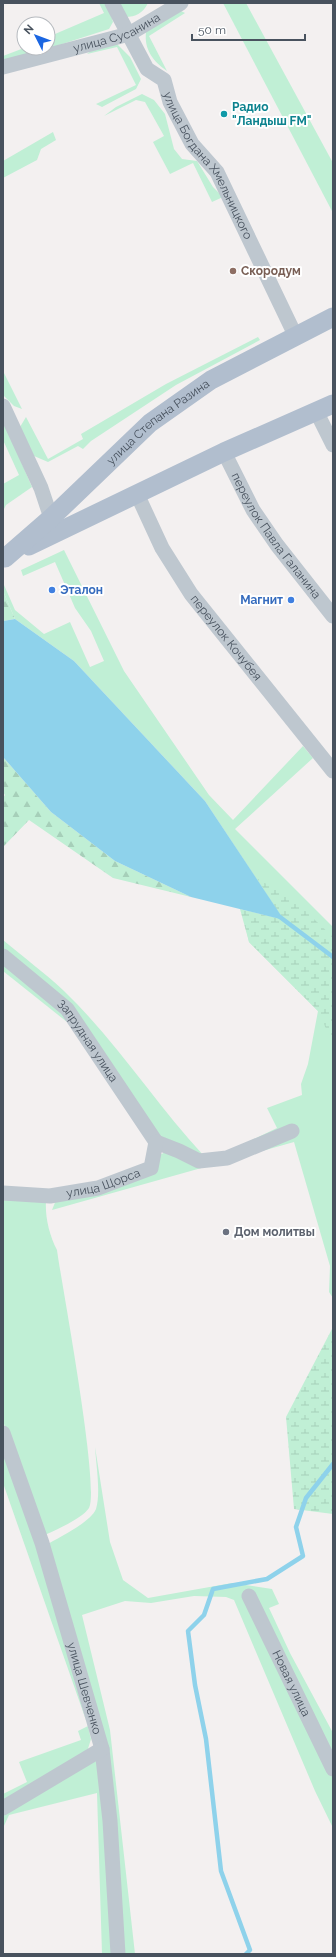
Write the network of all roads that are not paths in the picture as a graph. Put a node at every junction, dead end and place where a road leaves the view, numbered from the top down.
1 (112, 3) edge
2 (181, 3) edge
3 (129, 34) junction
4 (3, 67) edge
5 (333, 318) edge
6 (296, 337) junction
7 (333, 404) edge
8 (3, 406) edge
9 (316, 411) junction
10 (333, 445) edge
11 (224, 452) junction
12 (137, 494) junction
13 (52, 518) junction
14 (4, 558) edge
15 (333, 616) edge
16 (333, 772) edge
17 (3, 956) edge
18 (292, 1131) dead end
19 (156, 1142) junction
20 (3, 1193) edge
21 (3, 1433) edge
22 (249, 1596) dead end
23 (102, 1749) junction
24 (333, 1769) edge
25 (3, 1808) edge
26 (118, 1954) edge

1 - 3 street, улица Богдана Хмельницкого
2 - 3 street, улица Сусанина
3 - 4 street, улица Сусанина
3 - 6 street, улица Богдана Хмельницкого
5 - 6 main road, улица Степана Разина
6 - 13 main road, улица Степана Разина
7 - 9 main road, улица Степана Разина
8 - 13 street
9 - 10 street
9 - 11 main road, улица Степана Разина
11 - 12 main road, улица Степана Разина
11 - 15 street, переулок Павла Галанина
12 - 14 main road, улица Степана Разина
12 - 16 street, переулок Кочубея
13 - 14 main road, улица Степана Разина
17 - 19 street, Запрудная улица
18 - 19 street
19 - 20 street, улица Щорса
21 - 23 street, улица Шевченко
22 - 24 street, Новая улица
23 - 25 street
23 - 26 street, улица Шевченко

